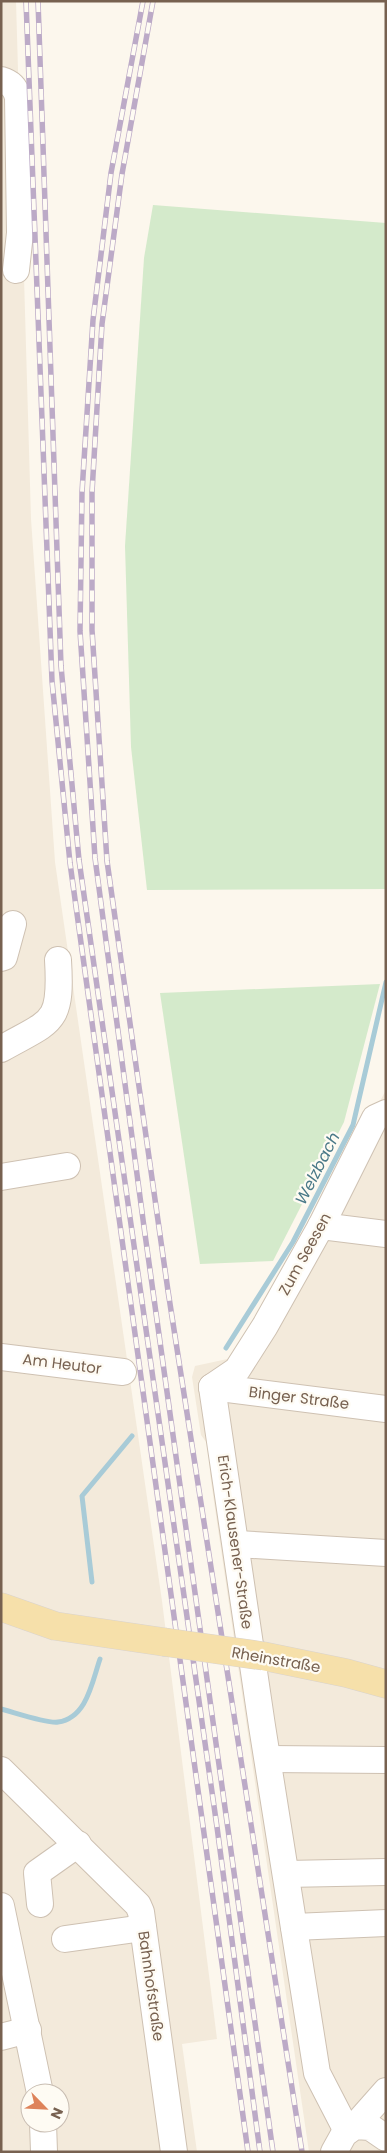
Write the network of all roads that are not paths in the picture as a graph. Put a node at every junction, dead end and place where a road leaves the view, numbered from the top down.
1 (1, 80) edge
2 (16, 270) dead end
3 (14, 924) dead end
4 (1, 958) edge
5 (58, 960) dead end
6 (11, 1044) edge
7 (386, 1113) edge
8 (67, 1166) dead end
9 (1, 1176) edge
10 (321, 1226) junction
11 (386, 1234) edge
12 (1, 1356) edge
13 (123, 1372) dead end
14 (212, 1387) junction
15 (386, 1409) edge
16 (237, 1544) junction
17 (386, 1553) edge
18 (1, 1607) edge
19 (386, 1684) edge
20 (268, 1759) junction
21 (386, 1760) edge
22 (1, 1770) edge
23 (78, 1844) junction
24 (386, 1872) edge
25 (286, 1874) junction
26 (40, 1904) dead end
27 (1, 1906) edge
28 (386, 1923) edge
29 (294, 1927) junction
30 (143, 1928) junction
31 (65, 1939) dead end
32 (28, 2030) junction
33 (1, 2037) edge
34 (38, 2083) edge
35 (386, 2091) edge
36 (43, 2133) edge
37 (345, 2136) edge
38 (386, 2138) edge
39 (44, 2152) edge
40 (174, 2152) edge

1 - 2 street
3 - 4 street
5 - 6 street
7 - 10 street, Zum Seesen
8 - 9 street
10 - 11 street
10 - 14 street, Zum Seesen
12 - 13 street, Am Heutor
14 - 15 street, Binger Straße
14 - 16 street, Erich-Klausener-Straße
16 - 17 street
16 - 20 street, Erich-Klausener-Straße
18 - 19 main road, Rheinstraße, bridge
20 - 21 street
20 - 25 street, Erich-Klausener-Straße
22 - 23 street, Bahnhofstraße
23 - 26 street
23 - 30 street, Bahnhofstraße
24 - 25 street
25 - 29 street, Erich-Klausener-Straße
27 - 32 street
28 - 29 street
29 - 37 street, Erich-Klausener-Straße
30 - 31 street
30 - 40 street, Bahnhofstraße
32 - 33 street
32 - 34 street
35 - 37 street
36 - 39 street
37 - 38 street

